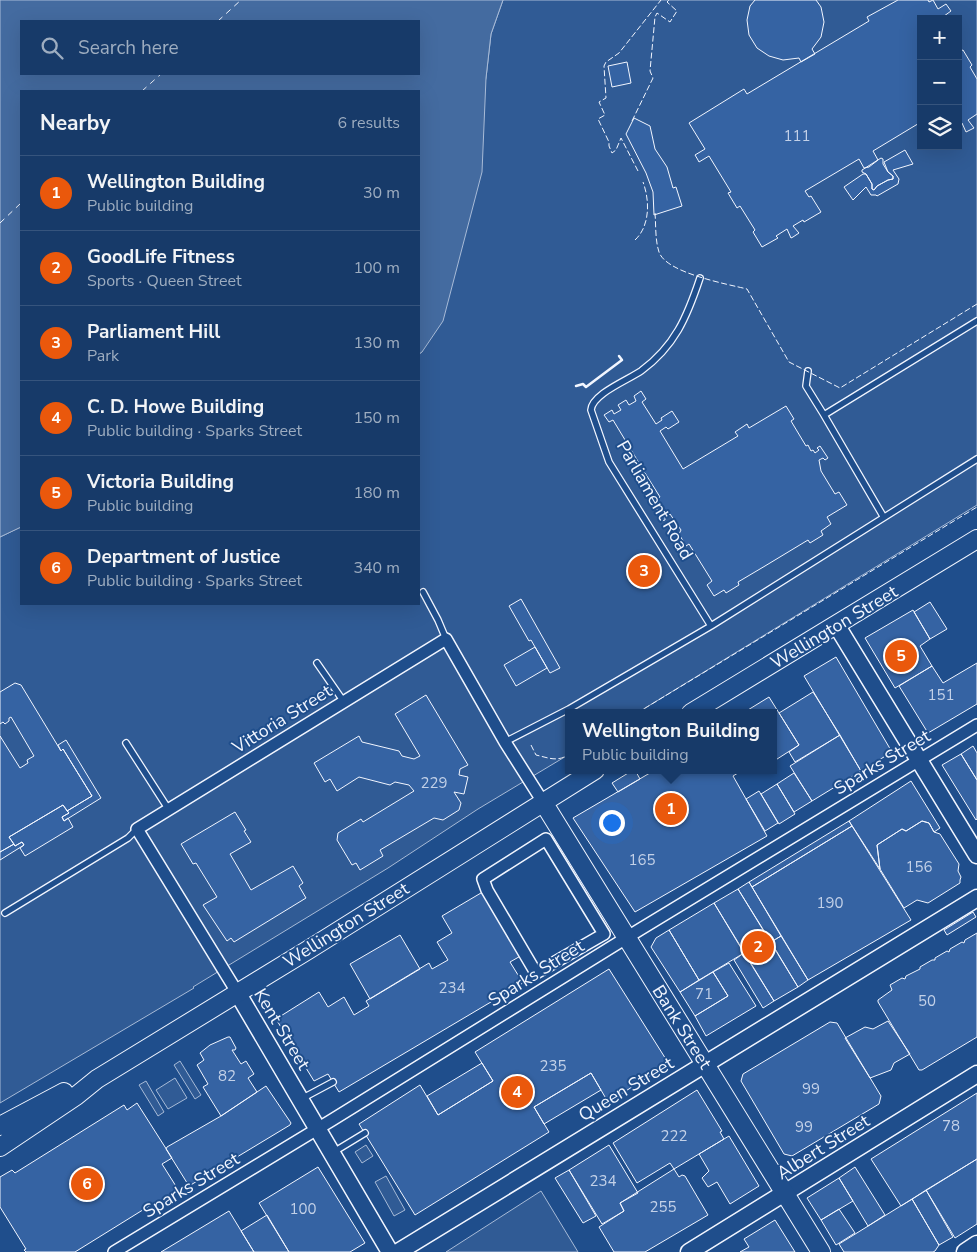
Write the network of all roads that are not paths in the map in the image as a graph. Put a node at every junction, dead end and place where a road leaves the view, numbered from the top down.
1 (700, 278) dead end
2 (977, 321) edge
3 (808, 371) dead end
4 (824, 415) junction
5 (977, 459) edge
6 (884, 516) junction
7 (977, 539) edge
8 (423, 592) dead end
9 (711, 626) junction
10 (837, 626) junction
11 (446, 639) junction
12 (317, 663) dead end
13 (344, 702) junction
14 (569, 709) edge
15 (698, 709) edge
16 (565, 711) edge
17 (977, 725) edge
18 (505, 742) junction
19 (126, 743) dead end
20 (919, 760) junction
21 (588, 774) edge
22 (543, 802) junction
23 (169, 810) junction
24 (138, 829) junction
25 (546, 839) joint
26 (977, 855) edge
27 (977, 898) edge
28 (5, 913) dead end
29 (627, 937) junction
30 (237, 992) junction
31 (705, 1064) junction
32 (977, 1074) edge
33 (97, 1079) junction
34 (333, 1082) dead end
35 (301, 1099) junction
36 (0, 1126) edge
37 (318, 1128) junction
38 (365, 1133) dead end
39 (0, 1147) edge
40 (332, 1153) junction
41 (785, 1194) junction
42 (977, 1244) edge
43 (114, 1252) edge
44 (390, 1252) edge
45 (398, 1252) edge
46 (689, 1252) edge
47 (820, 1252) edge
48 (965, 1252) edge

1 - 9 lane, Parliament Road
2 - 4 lane
3 - 4 lane
4 - 6 lane
5 - 6 lane
6 - 9 lane
7 - 10 main road, Wellington Street
8 - 11 lane
9 - 14 lane
10 - 15 main road, Wellington Street
10 - 20 main road
11 - 13 street, Vittoria Street
11 - 18 street
12 - 13 lane
13 - 23 street, Vittoria Street
16 - 18 lane
17 - 20 street, Sparks Street
18 - 22 street
19 - 23 lane
20 - 26 main road
20 - 29 street, Sparks Street
21 - 22 main road, Wellington Street
22 - 29 main road, Bank Street
22 - 30 main road, Wellington Street
23 - 24 street, Vittoria Street
24 - 28 lane
24 - 30 street, Kent Street
25 - 25 street
27 - 31 main road, Queen Street
29 - 31 main road, Bank Street
29 - 37 street, Sparks Street
30 - 33 main road, Wellington Street
30 - 35 main road, Kent Street
31 - 41 main road, Bank Street
31 - 45 main road, Queen Street
32 - 41 main road, Albert Street
33 - 36 main road, Wellington Street
33 - 39 main road, Wellington Street
34 - 35 lane
35 - 37 main road, Kent Street
37 - 40 main road, Kent Street
37 - 43 street, Sparks Street
38 - 40 lane
40 - 44 main road, Kent Street
41 - 46 main road, Albert Street
41 - 47 main road, Bank Street
42 - 48 main road

